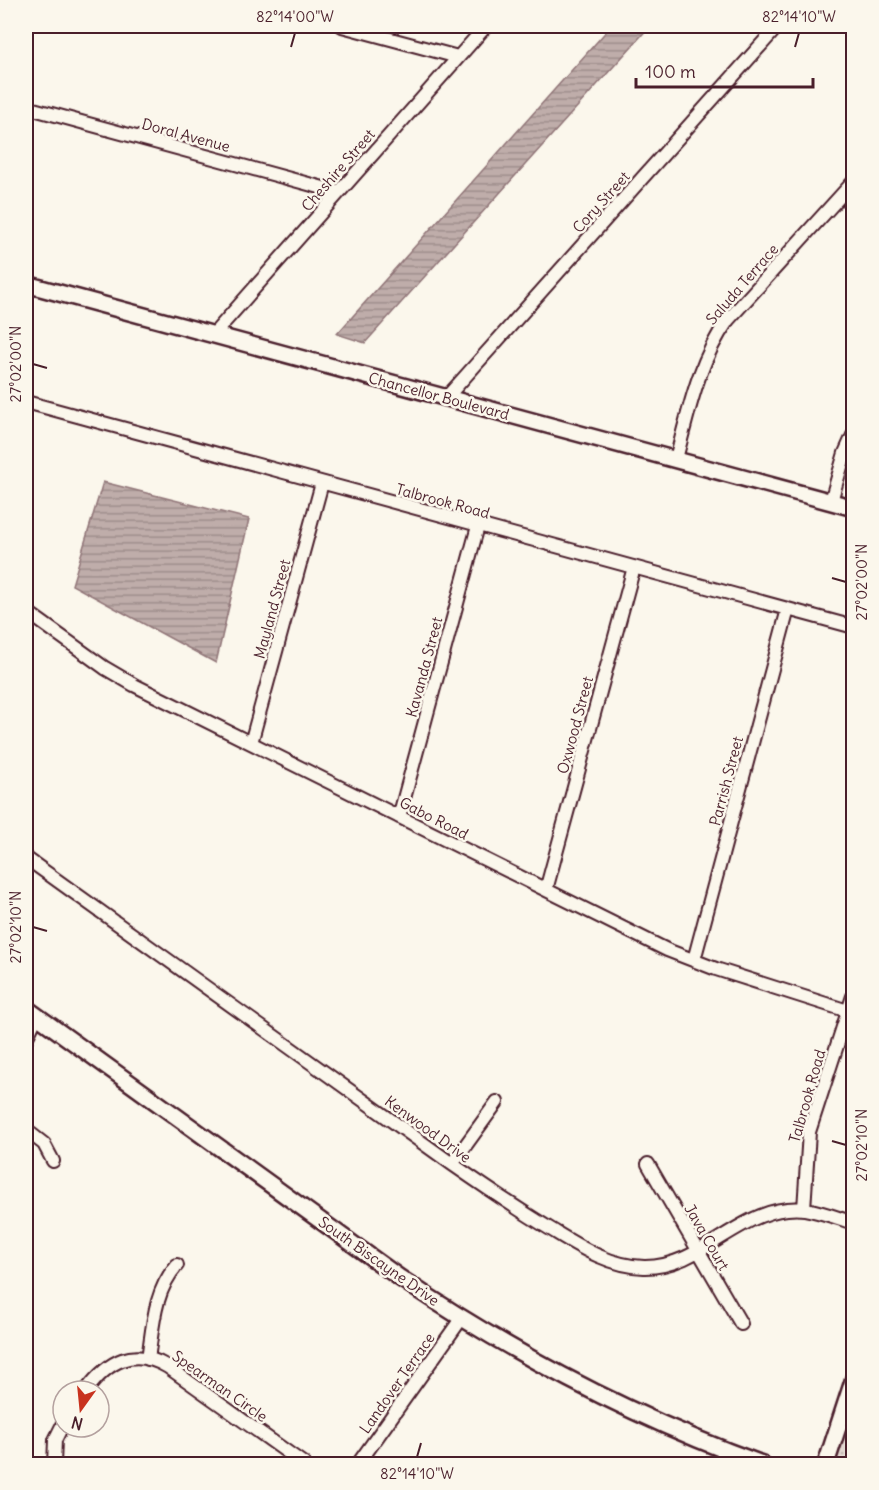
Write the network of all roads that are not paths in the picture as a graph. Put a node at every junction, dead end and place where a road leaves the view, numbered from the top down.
1 (342, 26) edge
2 (486, 26) edge
3 (778, 26) edge
4 (458, 57) junction
5 (26, 107) edge
6 (854, 181) edge
7 (338, 192) junction
8 (26, 284) edge
9 (213, 335) junction
10 (446, 398) junction
11 (26, 402) edge
12 (854, 433) edge
13 (675, 459) junction
14 (321, 483) junction
15 (831, 501) junction
16 (854, 508) edge
17 (478, 526) junction
18 (634, 567) junction
19 (788, 609) junction
20 (26, 611) edge
21 (854, 627) edge
22 (251, 743) junction
23 (399, 817) junction
24 (26, 858) edge
25 (546, 890) junction
26 (694, 960) junction
27 (854, 993) edge
28 (848, 1011) junction
29 (31, 1012) edge
30 (26, 1039) edge
31 (497, 1102) dead end
32 (26, 1130) edge
33 (53, 1161) dead end
34 (452, 1164) junction
35 (648, 1164) dead end
36 (804, 1209) junction
37 (854, 1223) edge
38 (697, 1251) junction
39 (177, 1265) dead end
40 (461, 1319) junction
41 (741, 1324) dead end
42 (148, 1359) junction
43 (854, 1378) edge
44 (95, 1379) edge
45 (55, 1439) edge
46 (54, 1464) edge
47 (304, 1464) edge
48 (358, 1464) edge
49 (762, 1464) edge
50 (826, 1464) edge

1 - 4 street
2 - 4 street, Cheshire Street
3 - 10 street, Cory Street
4 - 7 street, Cheshire Street
5 - 7 street, Doral Avenue
6 - 13 street, Saluda Terrace
7 - 9 street, Cheshire Street
8 - 9 street, Chancellor Boulevard
9 - 10 street, Chancellor Boulevard
10 - 13 street, Chancellor Boulevard
11 - 14 street, Talbrook Road
12 - 15 street
13 - 15 street, Chancellor Boulevard
14 - 17 street, Talbrook Road
14 - 22 street, Mayland Street
15 - 16 street, Chancellor Boulevard
17 - 18 street, Talbrook Road
17 - 23 street, Kavanda Street
18 - 19 street, Talbrook Road
18 - 25 street, Oxwood Street
19 - 21 street, Talbrook Road
19 - 26 street, Parrish Street
20 - 22 street, Gabo Road
22 - 23 street, Gabo Road
23 - 25 street, Gabo Road
24 - 34 street, Kenwood Drive
25 - 26 street, Gabo Road
26 - 28 street, Gabo Road
27 - 28 street, Talbrook Road
28 - 36 street, Talbrook Road
29 - 30 street
29 - 40 street, South Biscayne Drive
31 - 34 street
32 - 33 street
34 - 38 street, Kenwood Drive
35 - 38 street, Java Court
36 - 37 street, Kenwood Drive
36 - 38 street, Kenwood Drive
38 - 41 street, Java Court
39 - 42 street
40 - 48 street, Landover Terrace
40 - 49 street, South Biscayne Drive
42 - 44 street, Spearman Circle
42 - 47 street, Spearman Circle
43 - 50 street
45 - 46 street

